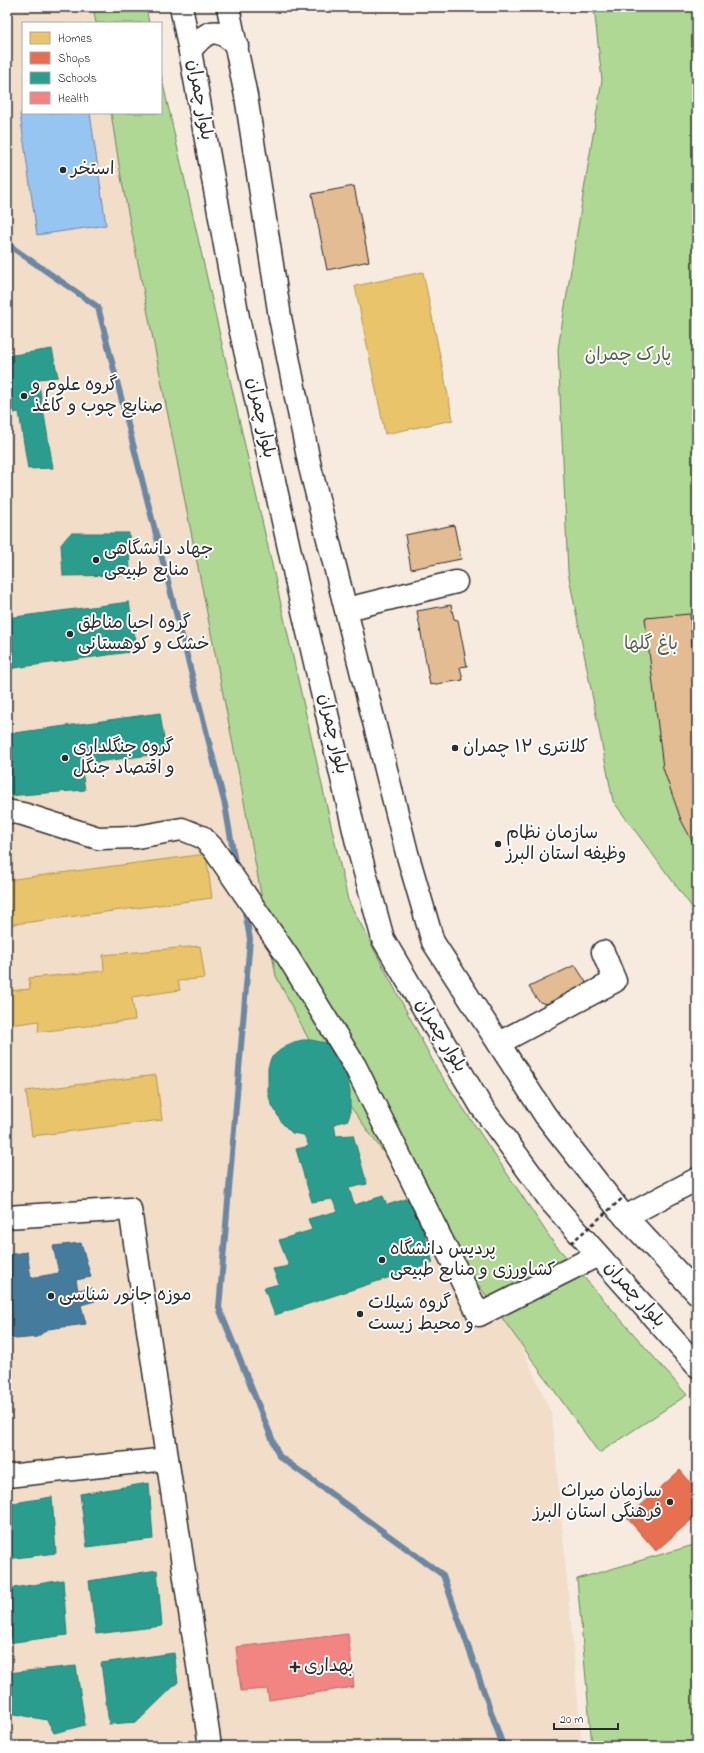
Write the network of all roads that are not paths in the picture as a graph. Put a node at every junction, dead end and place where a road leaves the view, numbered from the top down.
1 (180, 7) edge
2 (228, 7) edge
3 (237, 46) junction
4 (190, 51) junction
5 (456, 582) dead end
6 (347, 609) junction
7 (7, 811) edge
8 (603, 952) dead end
9 (499, 1043) junction
10 (697, 1179) edge
11 (625, 1206) junction
12 (7, 1217) edge
13 (598, 1255) junction
14 (697, 1293) edge
15 (697, 1366) edge
16 (167, 1459) junction
17 (7, 1476) edge
18 (210, 1746) edge

1 - 4 main road, بلوار چمران
2 - 3 main road
3 - 4 main road
3 - 6 main road
4 - 13 main road, بلوار چمران
5 - 6 main road
6 - 9 main road
7 - 13 main road
8 - 9 main road
9 - 11 main road
10 - 11 main road
11 - 14 main road
12 - 16 main road
13 - 15 main road, بلوار چمران
16 - 17 main road
16 - 18 main road

